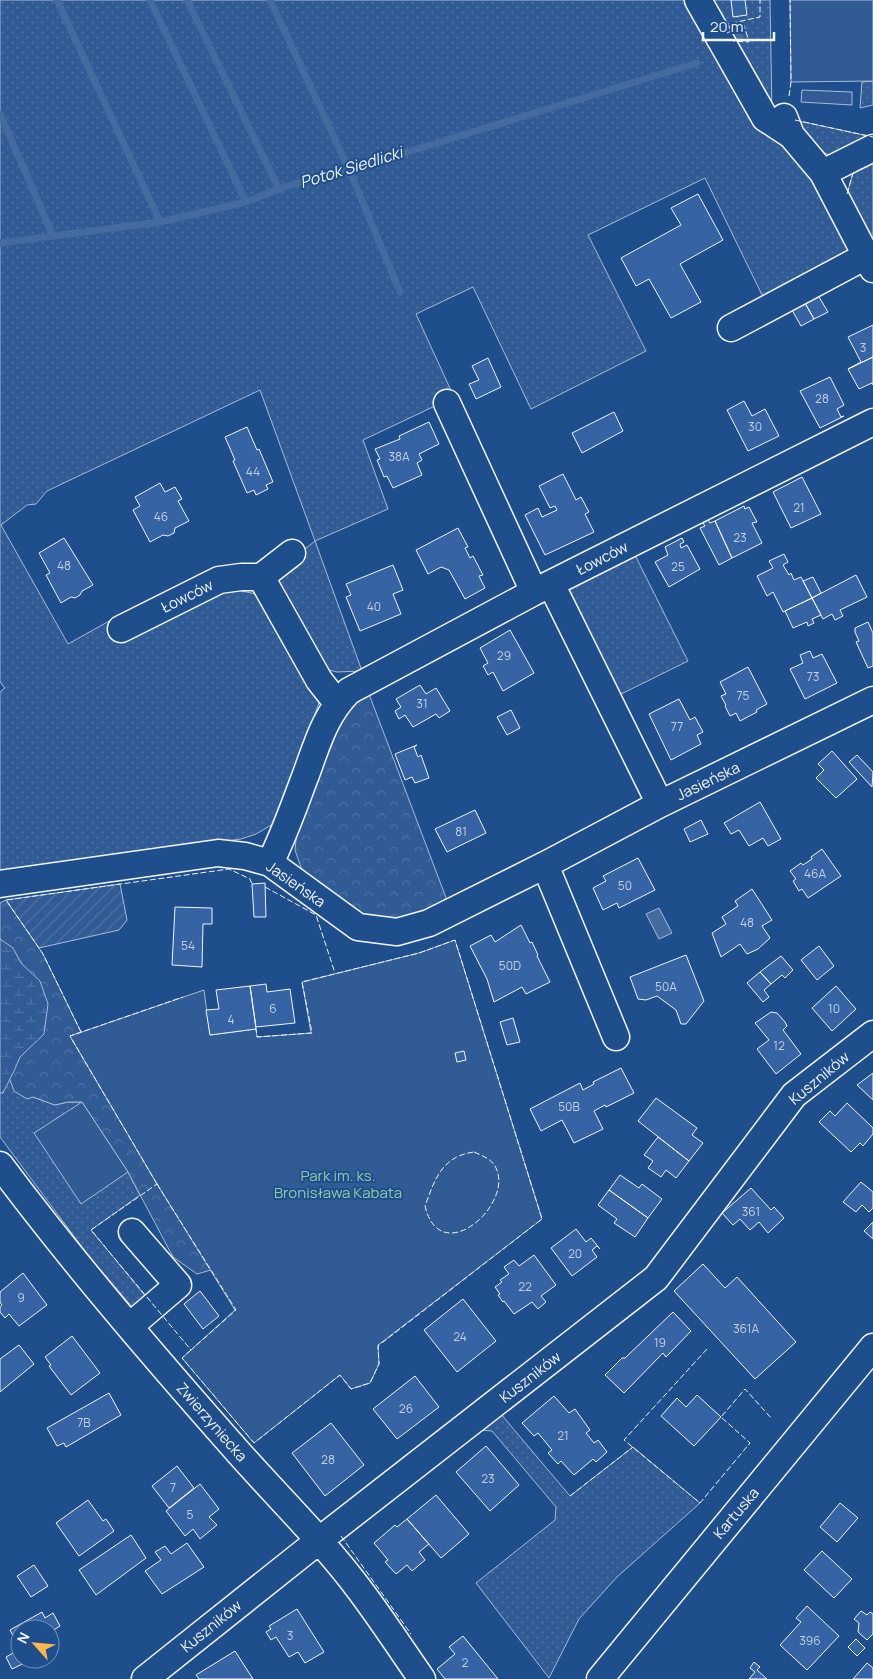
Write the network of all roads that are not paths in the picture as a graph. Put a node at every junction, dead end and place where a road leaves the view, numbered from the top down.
1 (698, 0) edge
2 (873, 148) edge
3 (823, 173) junction
4 (869, 262) edge
5 (731, 328) dead end
6 (447, 404) dead end
7 (873, 422) edge
8 (292, 553) dead end
9 (261, 577) junction
10 (543, 588) junction
11 (121, 629) dead end
12 (873, 700) edge
13 (337, 703) junction
14 (660, 804) junction
15 (270, 863) junction
16 (545, 865) junction
17 (0, 884) edge
18 (873, 1034) edge
19 (616, 1037) dead end
20 (0, 1165) edge
21 (132, 1232) dead end
22 (136, 1320) dead end
23 (873, 1347) edge
24 (319, 1540) junction
25 (144, 1679) edge
26 (422, 1679) edge
27 (600, 1679) edge

1 - 3 street
2 - 3 street
3 - 4 street
4 - 5 street
6 - 10 street
7 - 10 street, Łowców
8 - 9 street
9 - 11 street, Łowców
9 - 13 street
10 - 13 street, Łowców
10 - 14 street
12 - 14 street, Jasieńska
13 - 15 street, Łowców
14 - 16 street, Jasieńska
15 - 16 street, Jasieńska
15 - 17 street, Jasieńska
16 - 19 street
18 - 24 street, Kuszników
20 - 24 street, Zwierzyniecka
21 - 22 street
23 - 27 street, Kartuska
24 - 25 street, Kuszników
24 - 26 street, Zwierzyniecka

